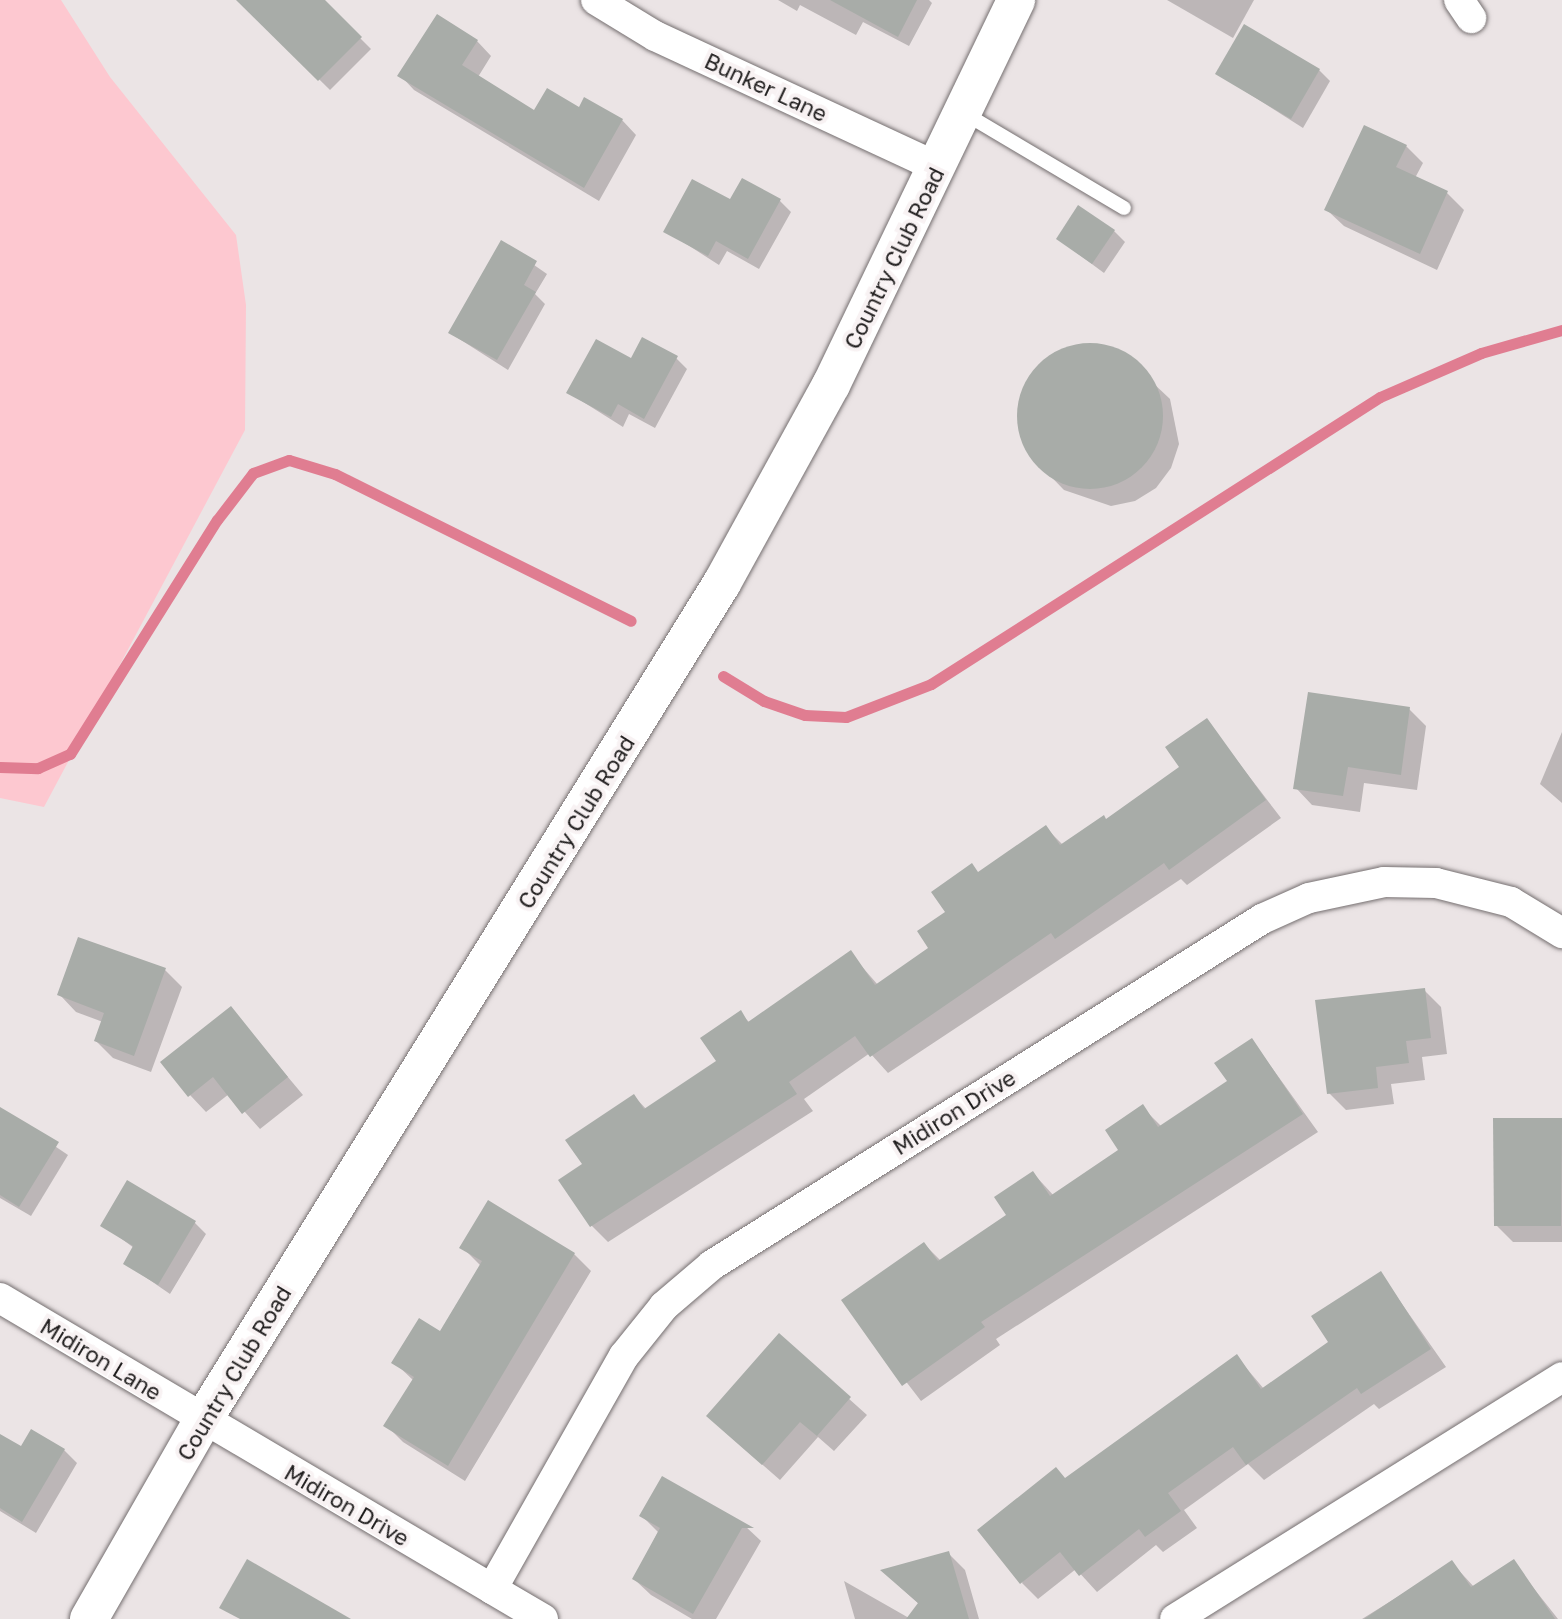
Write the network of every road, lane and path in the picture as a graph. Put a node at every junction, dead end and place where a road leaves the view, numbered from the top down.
1 (596, 0) edge
2 (1016, 0) edge
3 (964, 113) junction
4 (939, 168) junction
5 (1124, 208) dead end
6 (1562, 933) edge
7 (0, 1298) edge
8 (1562, 1377) edge
9 (203, 1420) junction
10 (492, 1589) junction
11 (89, 1619) edge
12 (543, 1619) edge
13 (1175, 1619) edge

1 - 4 street, Bunker Lane
2 - 3 street, Country Club Road
3 - 4 street, Country Club Road
3 - 5 lane
4 - 9 street, Country Club Road
6 - 10 street, Midiron Drive
7 - 9 street, Midiron Lane
8 - 13 street
9 - 10 street, Midiron Drive
9 - 11 street, Country Club Road
10 - 12 street, Midiron Drive

